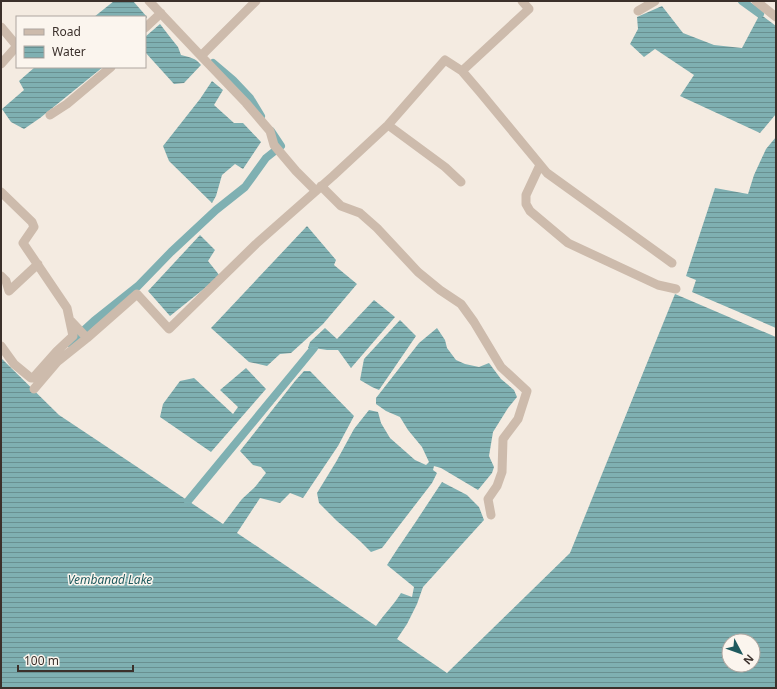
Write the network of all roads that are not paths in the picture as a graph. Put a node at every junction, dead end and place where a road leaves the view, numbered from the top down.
1 (150, 1) edge
2 (256, 1) edge
3 (522, 1) edge
4 (655, 1) edge
5 (756, 1) edge
6 (638, 11) dead end
7 (161, 13) junction
8 (776, 17) edge
9 (1, 27) edge
10 (146, 27) edge
11 (16, 45) edge
12 (16, 47) edge
13 (202, 56) junction
14 (1, 64) edge
15 (110, 68) edge
16 (462, 71) junction
17 (50, 115) dead end
18 (388, 124) junction
19 (540, 165) junction
20 (461, 182) dead end
21 (318, 189) junction
22 (1, 192) edge
23 (672, 263) dead end
24 (38, 264) junction
25 (1, 276) edge
26 (676, 289) dead end
27 (71, 321) junction
28 (86, 337) junction
29 (1, 346) edge
30 (34, 389) dead end
31 (491, 514) dead end

1 - 7 street
2 - 13 street
3 - 16 street
4 - 6 street
5 - 8 street
7 - 10 street
7 - 13 street
9 - 11 street
12 - 14 street
13 - 21 street
15 - 17 street
16 - 18 street
16 - 19 street
18 - 20 street
18 - 21 street
19 - 23 street
19 - 26 street
21 - 28 street
21 - 31 street
22 - 24 street
24 - 25 street
24 - 27 street
27 - 28 street
27 - 29 street
28 - 30 street

